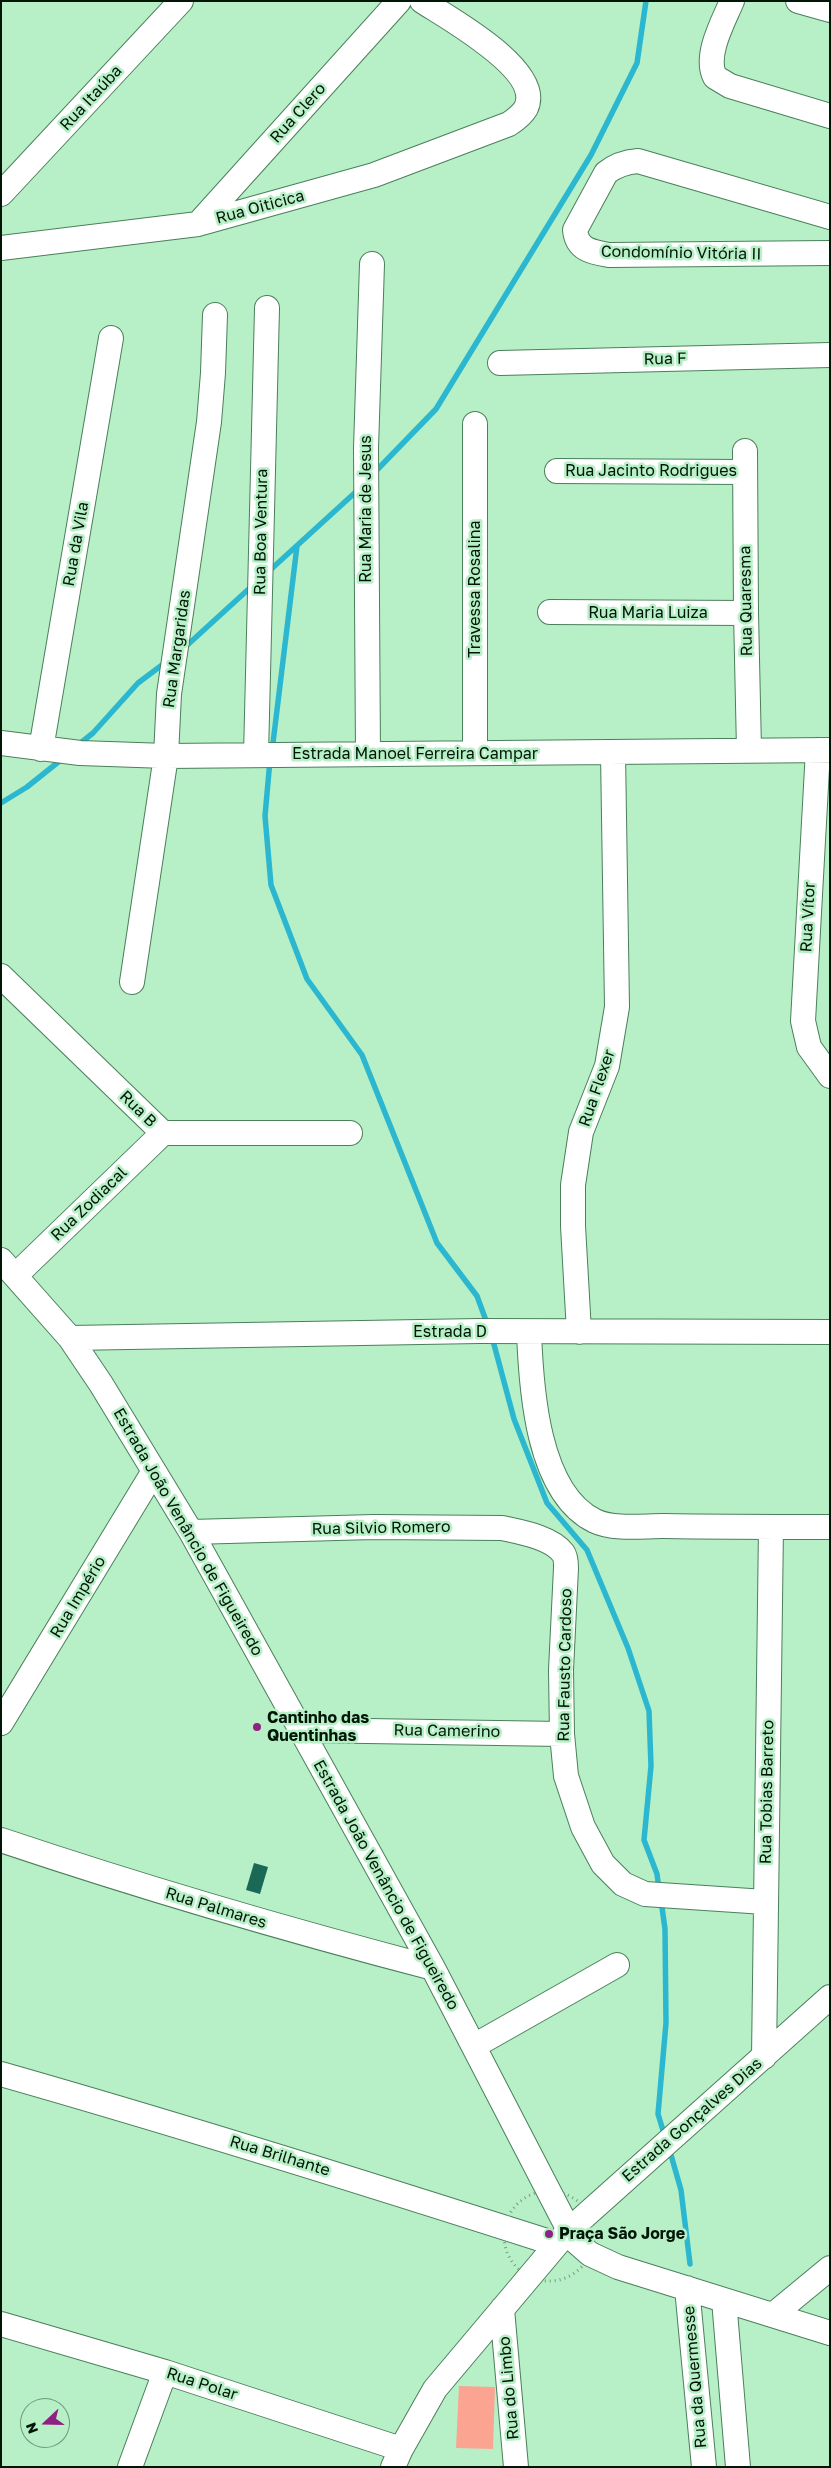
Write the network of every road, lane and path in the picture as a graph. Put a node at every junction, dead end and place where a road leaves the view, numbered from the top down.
1 (181, 1) edge
2 (399, 1) edge
3 (422, 1) edge
4 (732, 1) edge
5 (798, 1) edge
6 (830, 10) edge
7 (830, 116) edge
8 (1, 194) edge
9 (830, 217) edge
10 (198, 224) junction
11 (1, 248) edge
12 (830, 253) edge
13 (372, 264) dead end
14 (266, 308) dead end
15 (215, 316) dead end
16 (111, 338) dead end
17 (830, 355) edge
18 (500, 362) dead end
19 (475, 424) dead end
20 (745, 461) joint
21 (557, 470) dead end
22 (550, 612) dead end
23 (746, 613) junction
24 (1, 744) edge
25 (44, 750) junction
26 (749, 750) junction
27 (824, 750) edge
28 (613, 753) junction
29 (368, 754) junction
30 (476, 754) junction
31 (256, 755) junction
32 (166, 756) junction
33 (1, 976) edge
34 (132, 982) dead end
35 (830, 1076) edge
36 (162, 1133) junction
37 (350, 1134) dead end
38 (7, 1270) edge
39 (522, 1332) junction
40 (579, 1332) junction
41 (830, 1332) edge
42 (70, 1338) junction
43 (154, 1471) junction
44 (830, 1527) edge
45 (771, 1528) junction
46 (191, 1532) junction
47 (564, 1554) joint
48 (1, 1723) edge
49 (302, 1730) junction
50 (562, 1734) junction
51 (1, 1840) edge
52 (766, 1902) junction
53 (617, 1965) dead end
54 (433, 1968) junction
55 (830, 1997) edge
56 (474, 2046) junction
57 (764, 2057) junction
58 (1, 2074) edge
59 (562, 2238) junction
60 (830, 2268) edge
61 (686, 2288) junction
62 (724, 2300) junction
63 (502, 2309) junction
64 (773, 2316) junction
65 (1, 2324) edge
66 (830, 2334) edge
67 (165, 2372) junction
68 (397, 2458) edge
69 (130, 2467) edge
70 (516, 2467) edge
71 (704, 2467) edge
72 (738, 2467) edge

1 - 8 street, Rua Itaúba
2 - 10 street, Rua Clero
3 - 10 street, Rua Oiticica
4 - 7 street
5 - 6 street
9 - 12 street, Condomínio Vitória II
10 - 11 street, Rua Oiticica
13 - 29 street, Rua Maria de Jesus
14 - 31 street, Rua Boa Ventura
15 - 32 street, Rua Margaridas
16 - 25 street, Rua da Vila
17 - 18 street, Rua F
19 - 30 street, Travessa Rosalina
20 - 21 street, Rua Jacinto Rodrigues
20 - 23 street, Rua Quaresma
22 - 23 street, Rua Maria Luiza
23 - 26 street, Rua Quaresma
24 - 25 street, Estrada Manoel Ferreira Campar
25 - 32 street, Estrada Manoel Ferreira Campar
26 - 27 street, Estrada Manoel Ferreira Campar
26 - 28 street, Estrada Manoel Ferreira Campar
27 - 35 street, Rua Vítor
28 - 30 street, Estrada Manoel Ferreira Campar
28 - 40 street, Rua Flexer
29 - 30 street, Estrada Manoel Ferreira Campar
29 - 31 street, Estrada Manoel Ferreira Campar
31 - 32 street, Estrada Manoel Ferreira Campar
32 - 34 street, Rua Margaridas
33 - 36 street, Rua B
36 - 37 street, Rua B
36 - 38 street, Rua Zodiacal
38 - 42 street, Estrada João Venâncio de Figueiredo
39 - 40 street, Estrada D
39 - 42 street, Estrada D
39 - 45 street
40 - 41 street, Estrada D
42 - 43 street, Estrada João Venâncio de Figueiredo
43 - 46 street, Estrada João Venâncio de Figueiredo
43 - 48 street, Rua Império
44 - 45 street
45 - 52 street, Rua Tobias Barreto
46 - 47 street, Rua Silvio Romero
46 - 49 street, Estrada João Venâncio de Figueiredo
47 - 50 street, Rua Fausto Cardoso
49 - 50 street, Rua Camerino
49 - 54 street, Estrada João Venâncio de Figueiredo
50 - 52 street, Rua Fausto Cardoso
51 - 54 street, Rua Palmares
52 - 57 street, Rua Tobias Barreto
53 - 56 street
54 - 56 street, Estrada João Venâncio de Figueiredo
55 - 57 street, Estrada Gonçalves Dias
56 - 59 street, Estrada João Venâncio de Figueiredo
57 - 59 street, Estrada Gonçalves Dias
58 - 59 street, Rua Brilhante
59 - 61 street, Estrada João Venâncio de Figueiredo
59 - 63 street, Estrada Gonçalves Dias
60 - 64 street
61 - 62 street, Estrada João Venâncio de Figueiredo
61 - 71 street, Rua da Quermesse
62 - 64 street, Estrada João Venâncio de Figueiredo
62 - 72 street
63 - 68 street, Estrada Gonçalves Dias
63 - 70 street, Rua do Limbo
64 - 66 street, Estrada João Venâncio de Figueiredo
65 - 67 street, Rua Polar
67 - 68 street, Rua Polar
67 - 69 street

